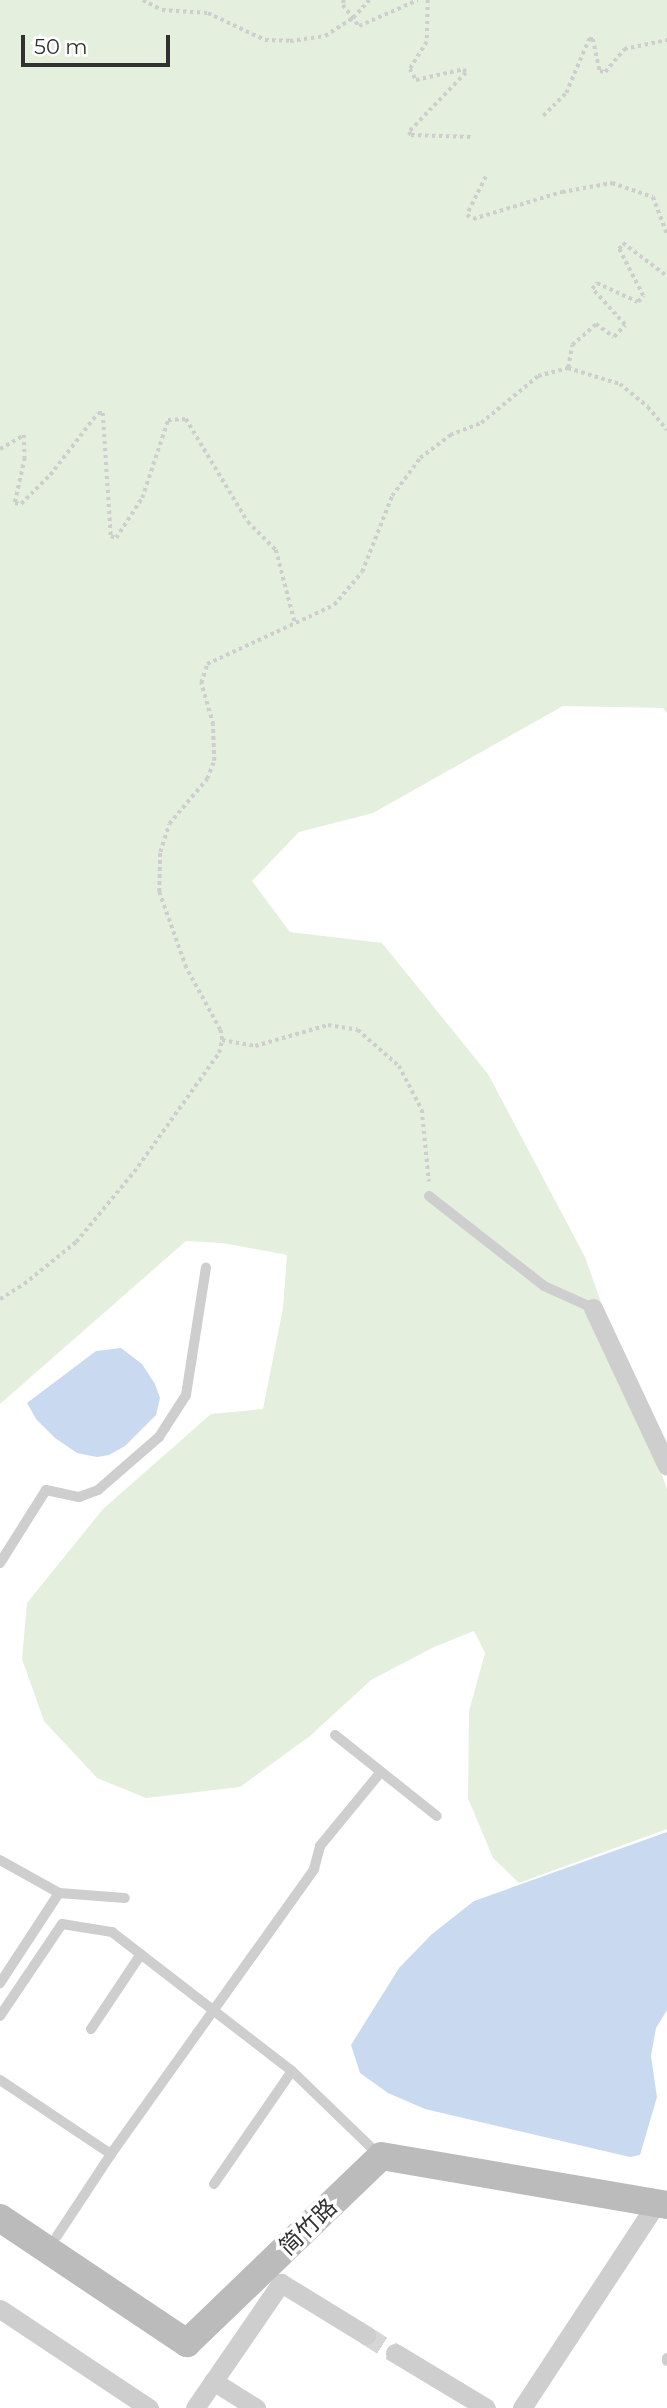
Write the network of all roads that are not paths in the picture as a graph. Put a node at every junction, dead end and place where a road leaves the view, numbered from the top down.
1 (429, 1196) road end
2 (206, 1269) dead end
3 (593, 1308) joint
4 (667, 1466) edge
5 (0, 1563) edge
6 (335, 1735) dead end
7 (380, 1773) junction
8 (437, 1816) dead end
9 (0, 1860) edge
10 (59, 1893) junction
11 (125, 1898) dead end
12 (141, 1954) junction
13 (0, 1983) edge
14 (215, 2011) junction
15 (0, 2016) edge
16 (91, 2029) dead end
17 (292, 2071) junction
18 (0, 2080) edge
19 (111, 2154) junction
20 (381, 2156) junction
21 (214, 2184) dead end
22 (662, 2205) edge
23 (0, 2218) edge
24 (57, 2236) dead end
25 (0, 2309) edge
26 (366, 2335) tunnel mouth
27 (396, 2353) tunnel mouth
28 (213, 2381) junction
29 (149, 2408) edge
30 (195, 2408) edge
31 (256, 2408) edge
32 (486, 2408) edge
33 (522, 2408) edge

1 - 3 lane
2 - 5 lane
3 - 4 street
6 - 7 lane
7 - 8 lane
7 - 14 lane
9 - 10 lane
10 - 11 lane
10 - 13 lane
12 - 14 lane
12 - 15 lane
12 - 16 lane
14 - 17 lane
14 - 19 lane
17 - 20 lane
17 - 21 lane
18 - 19 lane
19 - 24 lane
20 - 22 street
20 - 23 street, 简竹路
22 - 33 street
25 - 29 street
26 - 28 street
27 - 32 street
28 - 30 street
28 - 31 street

